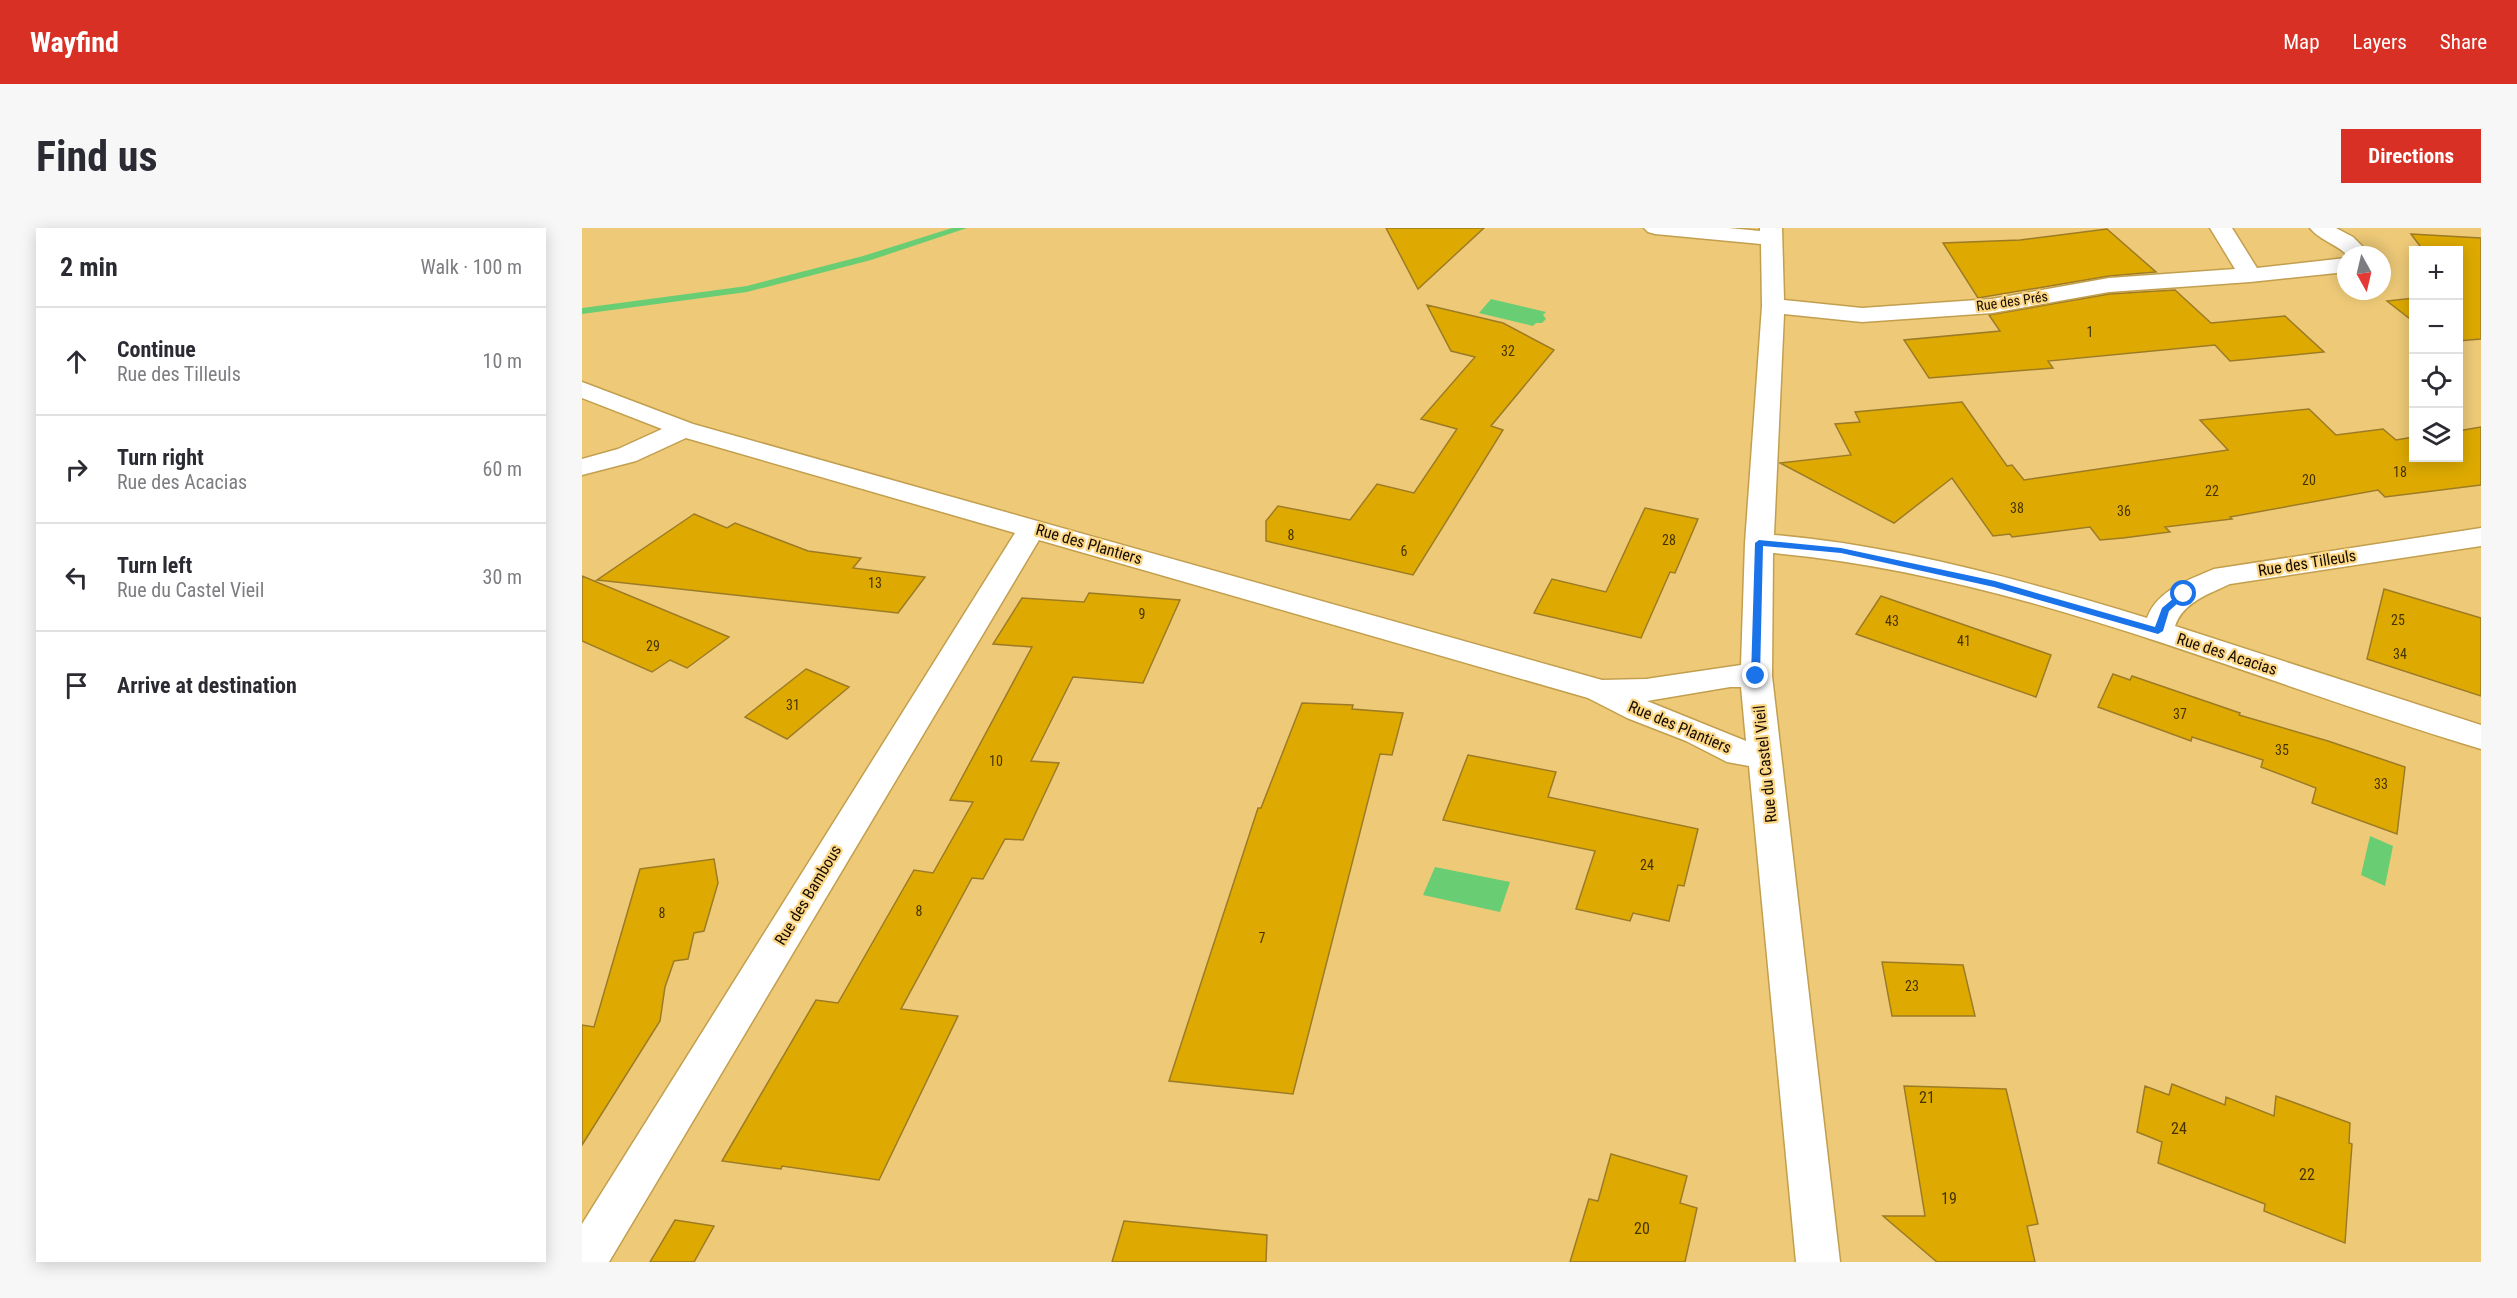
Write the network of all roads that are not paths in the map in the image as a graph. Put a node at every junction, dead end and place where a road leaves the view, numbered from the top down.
1 (1655, 228) edge
2 (2221, 228) edge
3 (2321, 228) edge
4 (1770, 233) edge
5 (2350, 246) edge
6 (2337, 266) edge
7 (2250, 275) junction
8 (1773, 306) junction
9 (582, 389) edge
10 (684, 429) junction
11 (582, 467) edge
12 (1032, 528) junction
13 (2481, 537) edge
14 (1759, 543) junction
15 (2158, 631) junction
16 (1756, 676) junction
17 (1599, 690) junction
18 (2481, 737) edge
19 (1764, 754) junction
20 (584, 1262) edge
21 (1818, 1262) edge

1 - 4 street
2 - 7 street
3 - 5 street
4 - 8 street, Rue du Castel Vieil
6 - 7 street, Rue des Prés
7 - 8 street, Rue des Prés
8 - 14 street, Rue du Castel Vieil
9 - 10 street, Rue des Plantiers
10 - 11 street
10 - 12 street, Rue des Plantiers
12 - 17 street, Rue des Plantiers
12 - 20 street, Rue des Bambous
13 - 15 street, Rue des Tilleuls
14 - 15 street, Rue des Acacias
14 - 16 street, Rue du Castel Vieil
15 - 18 street, Rue des Acacias
16 - 17 street, Rue des Plantiers
16 - 19 street, Rue du Castel Vieil
17 - 19 street, Rue des Plantiers
19 - 21 street, Rue du Castel Vieil

